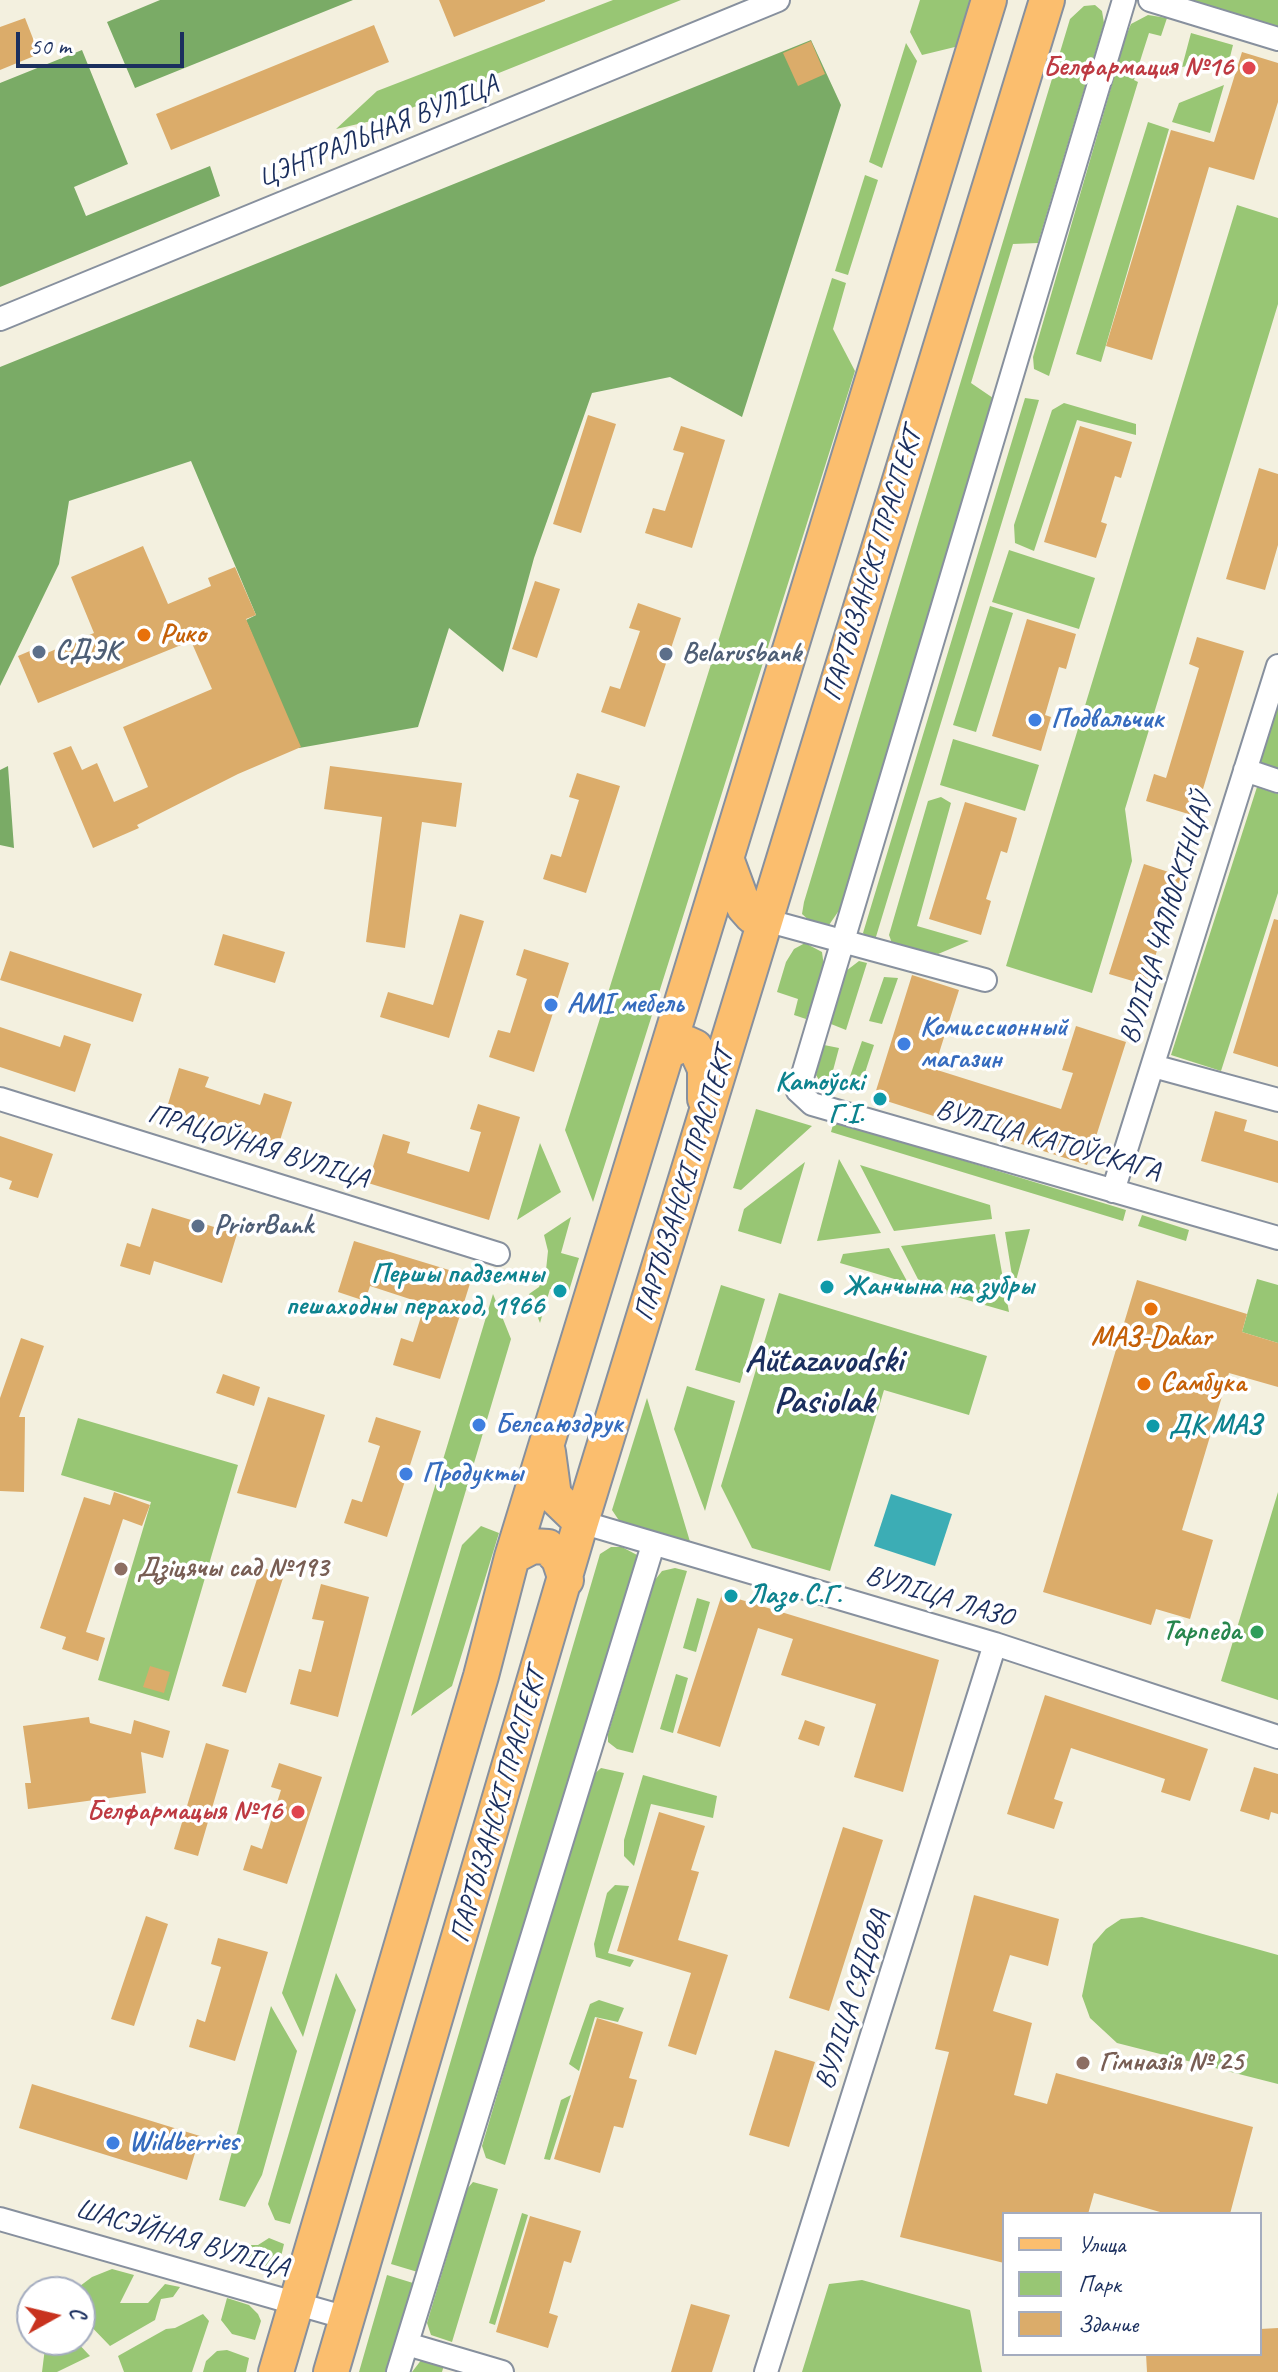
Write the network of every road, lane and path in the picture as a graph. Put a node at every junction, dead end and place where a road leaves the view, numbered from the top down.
1 (778, 0) edge
2 (989, 0) edge
3 (1047, 0) edge
4 (1124, 0) edge
5 (1150, 0) edge
6 (1278, 39) edge
7 (0, 319) edge
8 (1278, 666) edge
9 (1245, 770) junction
10 (1278, 781) edge
11 (726, 858) junction
12 (765, 920) junction
13 (843, 941) junction
14 (985, 980) dead end
15 (667, 1052) junction
16 (1153, 1066) junction
17 (0, 1099) edge
18 (1278, 1100) edge
19 (704, 1123) junction
20 (1113, 1191) junction
21 (1278, 1238) edge
22 (498, 1254) dead end
23 (547, 1444) junction
24 (581, 1522) junction
25 (653, 1545) junction
26 (512, 1557) junction
27 (566, 1580) junction
28 (995, 1644) junction
29 (1278, 1737) edge
30 (0, 2219) edge
31 (297, 2303) junction
32 (347, 2318) junction
33 (407, 2344) junction
34 (276, 2372) edge
35 (331, 2372) edge
36 (398, 2372) edge
37 (502, 2372) edge
38 (766, 2372) edge

1 - 7 street, ЦЭНТРАЛЬНАЯ ВУЛІЦА
2 - 11 main road, ПАРТЫЗАНСКІ ПРАСПЕКТ
3 - 12 main road, ПАРТЫЗАНСКІ ПРАСПЕКТ
4 - 13 street
5 - 6 street
8 - 9 street, ВУЛІЦА ЧАЛЮСКІНЦАЎ
9 - 10 street
9 - 16 street, ВУЛІЦА ЧАЛЮСКІНЦАЎ
11 - 12 main road
11 - 15 main road, ПАРТЫЗАНСКІ ПРАСПЕКТ
12 - 13 street
12 - 19 main road, ПАРТЫЗАНСКІ ПРАСПЕКТ
13 - 14 street
13 - 20 street, ВУЛІЦА КАТОЎСКАГА
15 - 19 main road
15 - 23 main road, ПАРТЫЗАНСКІ ПРАСПЕКТ
16 - 18 street
16 - 20 street, ВУЛІЦА ЧАЛЮСКІНЦАЎ
17 - 22 street, ПРАЦОЎНАЯ ВУЛІЦА
19 - 24 main road, ПАРТЫЗАНСКІ ПРАСПЕКТ
20 - 21 street, ВУЛІЦА КАТОЎСКАГА
23 - 24 main road
23 - 26 main road, ПАРТЫЗАНСКІ ПРАСПЕКТ
24 - 25 street, ВУЛІЦА ЛАЗО
24 - 27 main road, ПАРТЫЗАНСКІ ПРАСПЕКТ
25 - 28 street, ВУЛІЦА ЛАЗО
25 - 33 street
26 - 27 main road
26 - 31 main road, ПАРТЫЗАНСКІ ПРАСПЕКТ
27 - 32 main road, ПАРТЫЗАНСКІ ПРАСПЕКТ
28 - 29 street, ВУЛІЦА ЛАЗО
28 - 38 street, ВУЛІЦА СЯДОВА
30 - 31 street, ШАСЭЙНАЯ ВУЛІЦА
31 - 32 street, ШАСЭЙНАЯ ВУЛІЦА
31 - 34 main road, ПАРТЫЗАНСКІ ПРАСПЕКТ
32 - 35 main road, ПАРТЫЗАНСКІ ПРАСПЕКТ
33 - 36 street
33 - 37 street

